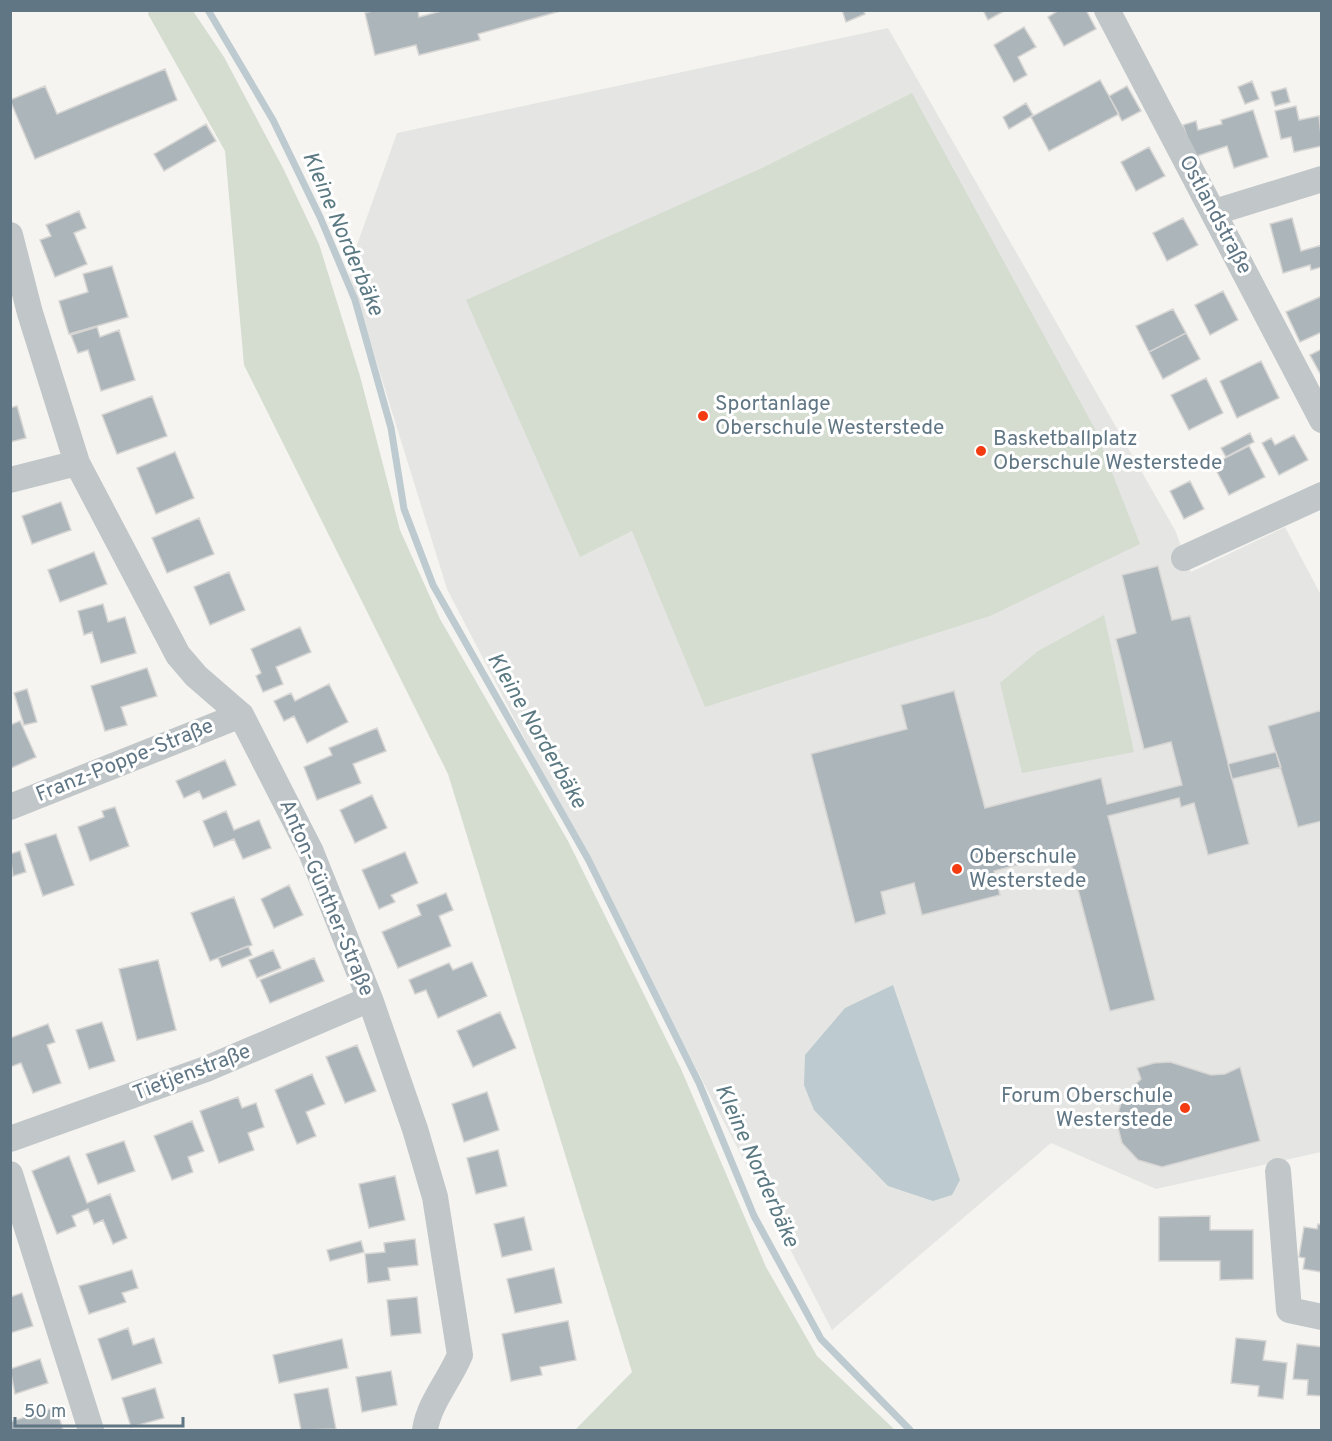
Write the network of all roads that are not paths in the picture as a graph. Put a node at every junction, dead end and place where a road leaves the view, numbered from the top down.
1 (1107, 10) edge
2 (1322, 179) edge
3 (1215, 213) junction
4 (10, 235) edge
5 (1322, 420) edge
6 (77, 463) junction
7 (10, 480) edge
8 (1322, 495) edge
9 (1184, 558) dead end
10 (241, 715) junction
11 (10, 807) edge
12 (370, 999) junction
13 (10, 1139) edge
14 (1278, 1171) dead end
15 (10, 1174) edge
16 (1322, 1317) edge
17 (91, 1431) edge
18 (425, 1431) edge

1 - 3 street, Ostlandstraße
2 - 3 street
3 - 5 street, Ostlandstraße
4 - 6 street, Anton-Günther-Straße
6 - 7 street
6 - 10 street, Anton-Günther-Straße
8 - 9 street
10 - 11 street, Franz-Poppe-Straße
10 - 12 street, Anton-Günther-Straße
12 - 13 street, Tietjenstraße
12 - 18 street, Anton-Günther-Straße
14 - 16 street
15 - 17 street

